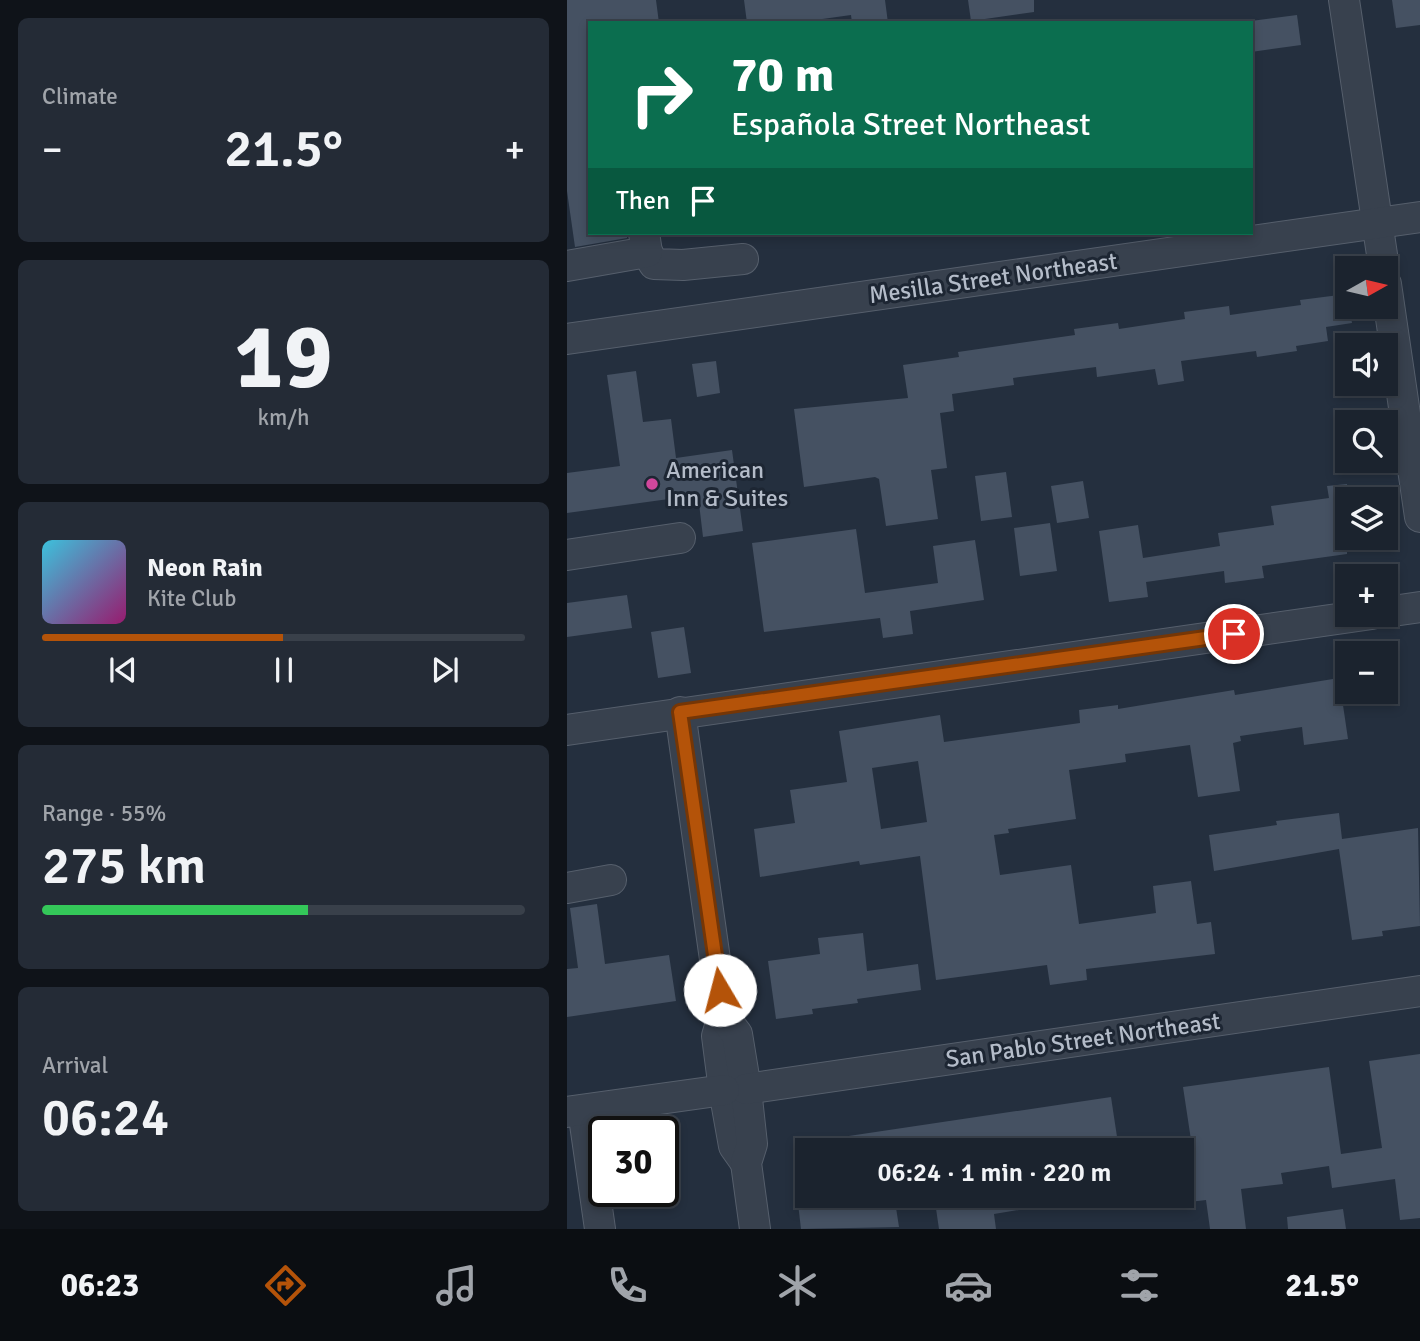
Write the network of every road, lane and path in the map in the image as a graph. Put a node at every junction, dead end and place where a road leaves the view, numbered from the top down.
1 (1344, 0) edge
2 (1420, 217) edge
3 (1377, 223) junction
4 (645, 242) edge
5 (1382, 256) edge
6 (743, 259) dead end
7 (567, 266) edge
8 (1391, 319) edge
9 (567, 339) edge
10 (1420, 517) edge
11 (680, 538) dead end
12 (567, 555) edge
13 (1420, 607) edge
14 (1398, 610) edge
15 (1335, 619) edge
16 (680, 712) junction
17 (567, 730) edge
18 (611, 880) dead end
19 (567, 888) edge
20 (1420, 990) edge
21 (735, 1090) junction
22 (575, 1111) edge
23 (600, 1229) edge
24 (755, 1229) edge

1 - 3 street
2 - 3 street, Mesilla Street Northeast
3 - 5 street
3 - 9 street, Mesilla Street Northeast
4 - 6 street
4 - 7 street
8 - 10 street
11 - 12 street
13 - 14 street
15 - 16 street
16 - 17 street
16 - 21 street
18 - 19 street
20 - 21 street, San Pablo Street Northeast
21 - 22 street, San Pablo Street Northeast
21 - 24 street
22 - 23 street

